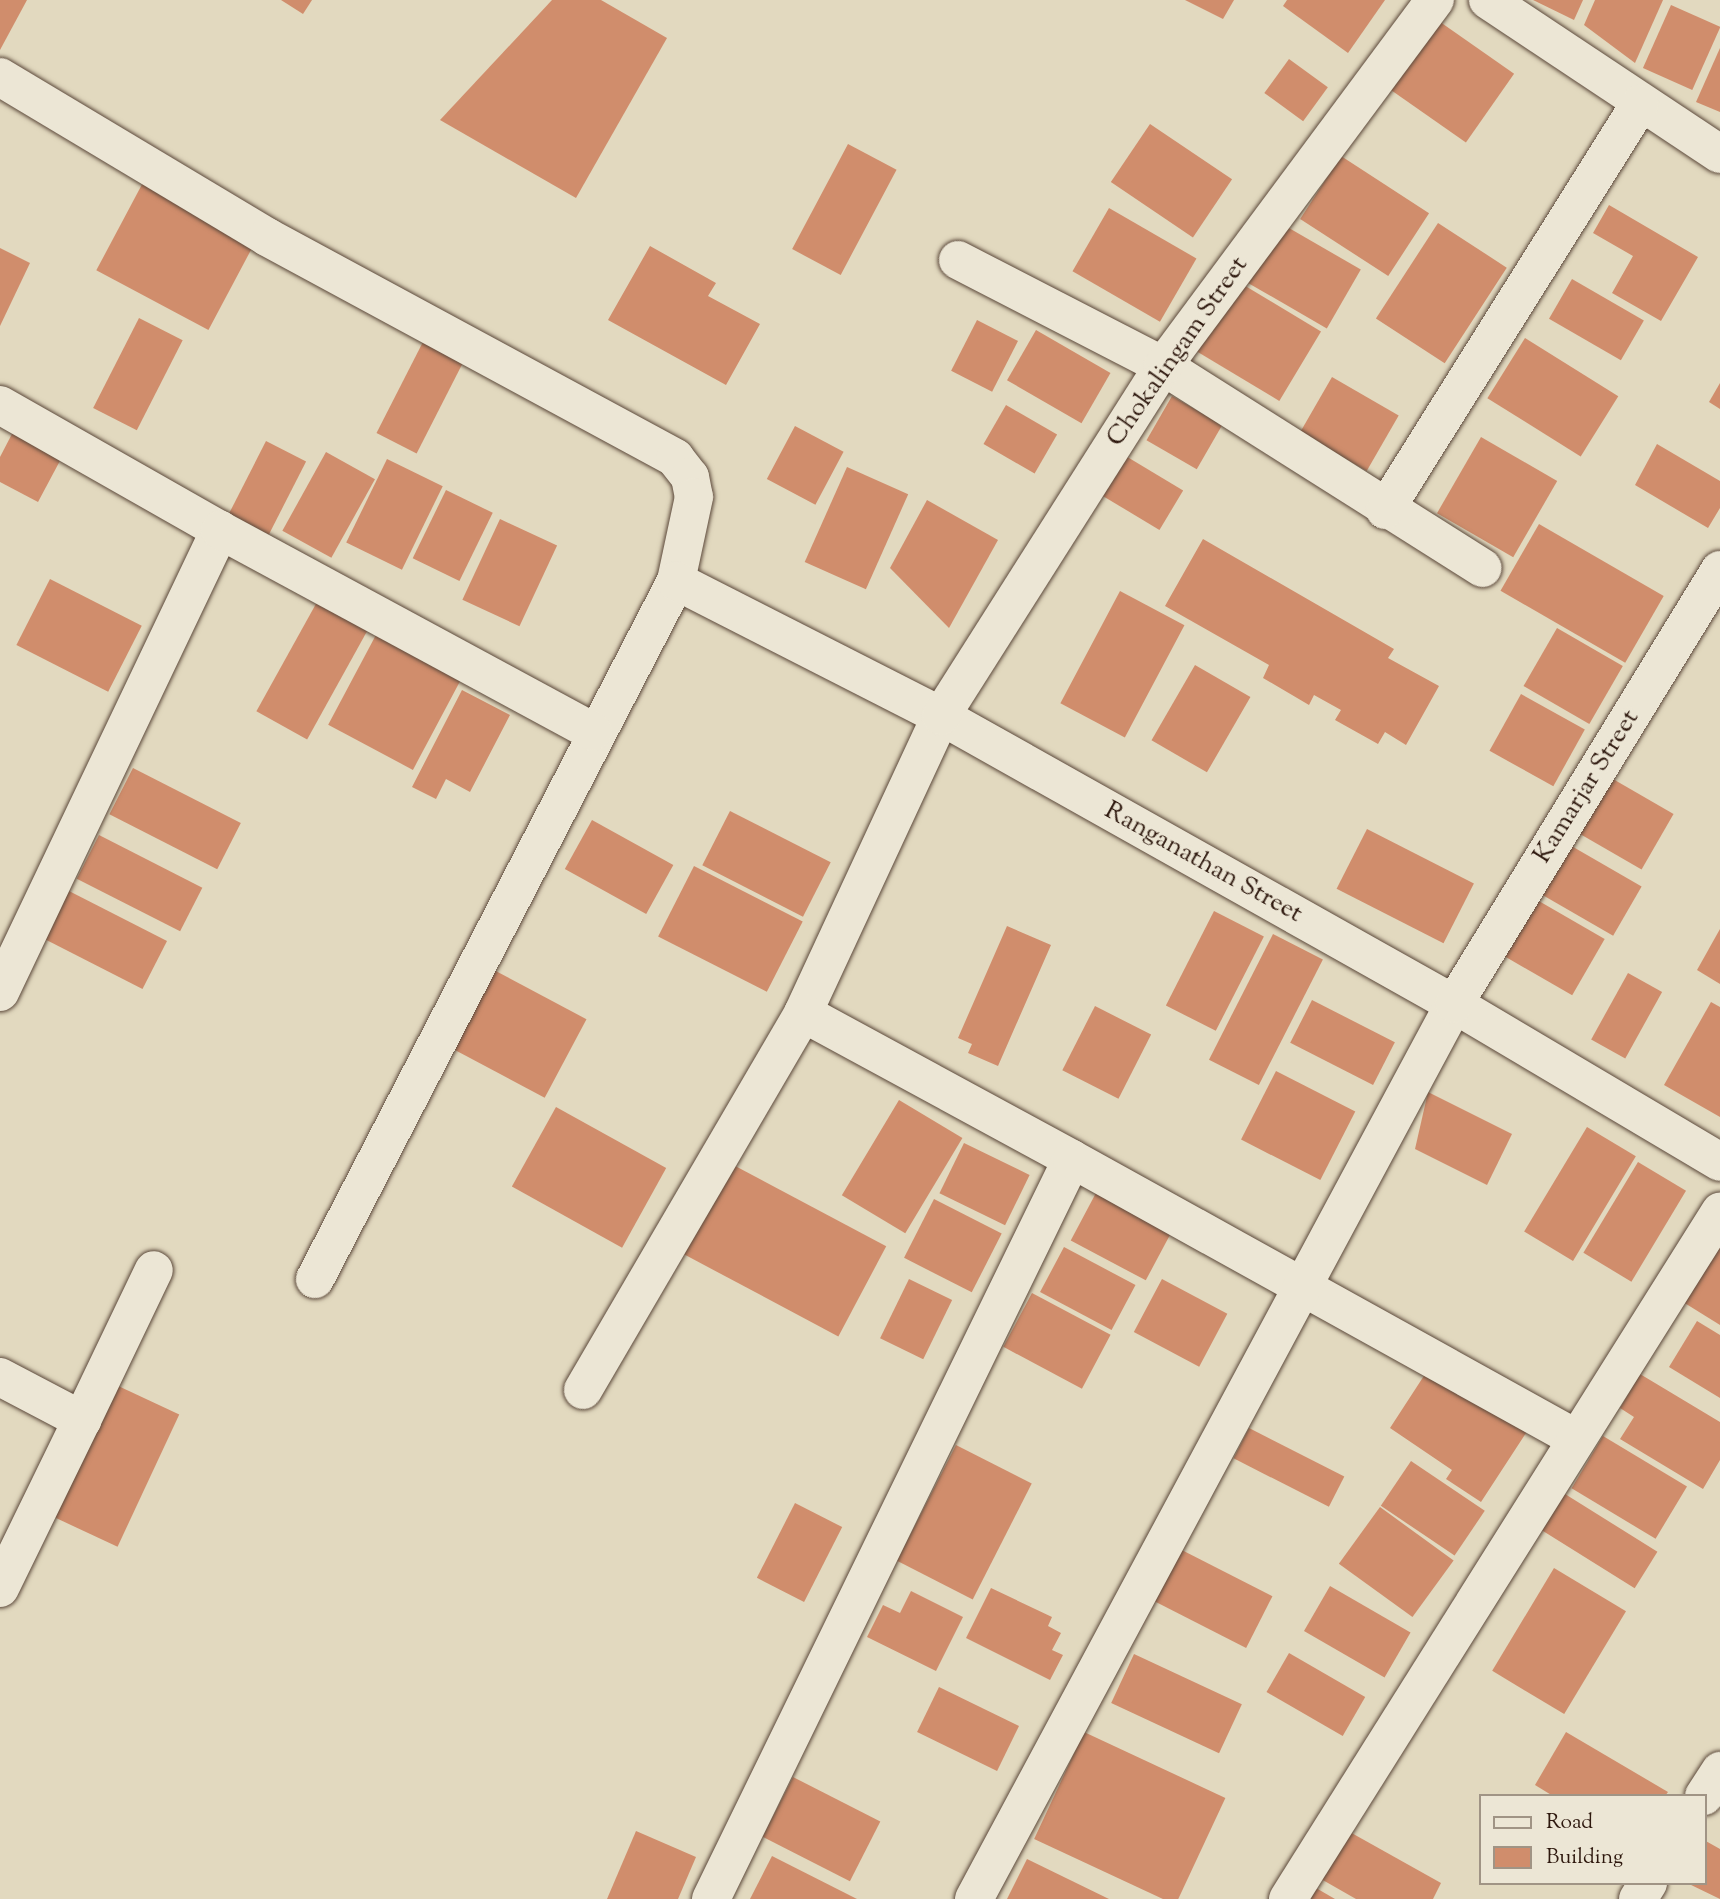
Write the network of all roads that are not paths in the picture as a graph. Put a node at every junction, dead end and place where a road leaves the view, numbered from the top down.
1 (1435, 0) edge
2 (1488, 0) edge
3 (0, 77) edge
4 (1640, 104) junction
5 (1720, 154) edge
6 (958, 260) dead end
7 (1163, 366) junction
8 (0, 405) edge
9 (1385, 510) junction
10 (220, 530) junction
11 (1483, 568) dead end
12 (1720, 570) edge
13 (676, 581) junction
14 (940, 716) junction
15 (593, 732) junction
16 (0, 992) edge
17 (1454, 1004) junction
18 (803, 1013) junction
19 (1072, 1159) junction
20 (1720, 1162) edge
21 (1720, 1212) edge
22 (154, 1270) dead end
23 (315, 1279) dead end
24 (1303, 1288) junction
25 (0, 1377) edge
26 (583, 1390) dead end
27 (82, 1420) junction
28 (1577, 1439) junction
29 (0, 1587) edge
30 (1720, 1771) edge
31 (1705, 1794) edge
32 (711, 1899) edge
33 (974, 1899) edge
34 (1288, 1899) edge

1 - 7 street, Chokalingam Street
2 - 4 street
3 - 13 street
4 - 5 street
4 - 9 street
6 - 7 street
7 - 9 street
7 - 14 street, Chokalingam Street
8 - 10 street
9 - 11 street
10 - 15 street
10 - 16 street
12 - 17 street, Kamarjar Street
13 - 14 street, Ranganathan Street
13 - 15 street
14 - 17 street, Ranganathan Street
14 - 18 street, Chokalingam Street
15 - 23 street
17 - 20 street, Ranganathan Street
17 - 24 street, Kamarjar Street
18 - 19 street
18 - 26 street, Chokalingam Street
19 - 24 street
19 - 32 street
21 - 28 street
22 - 27 street
24 - 28 street
24 - 33 street, Kamarjar Street
25 - 27 street
27 - 29 street
28 - 34 street
30 - 31 street

